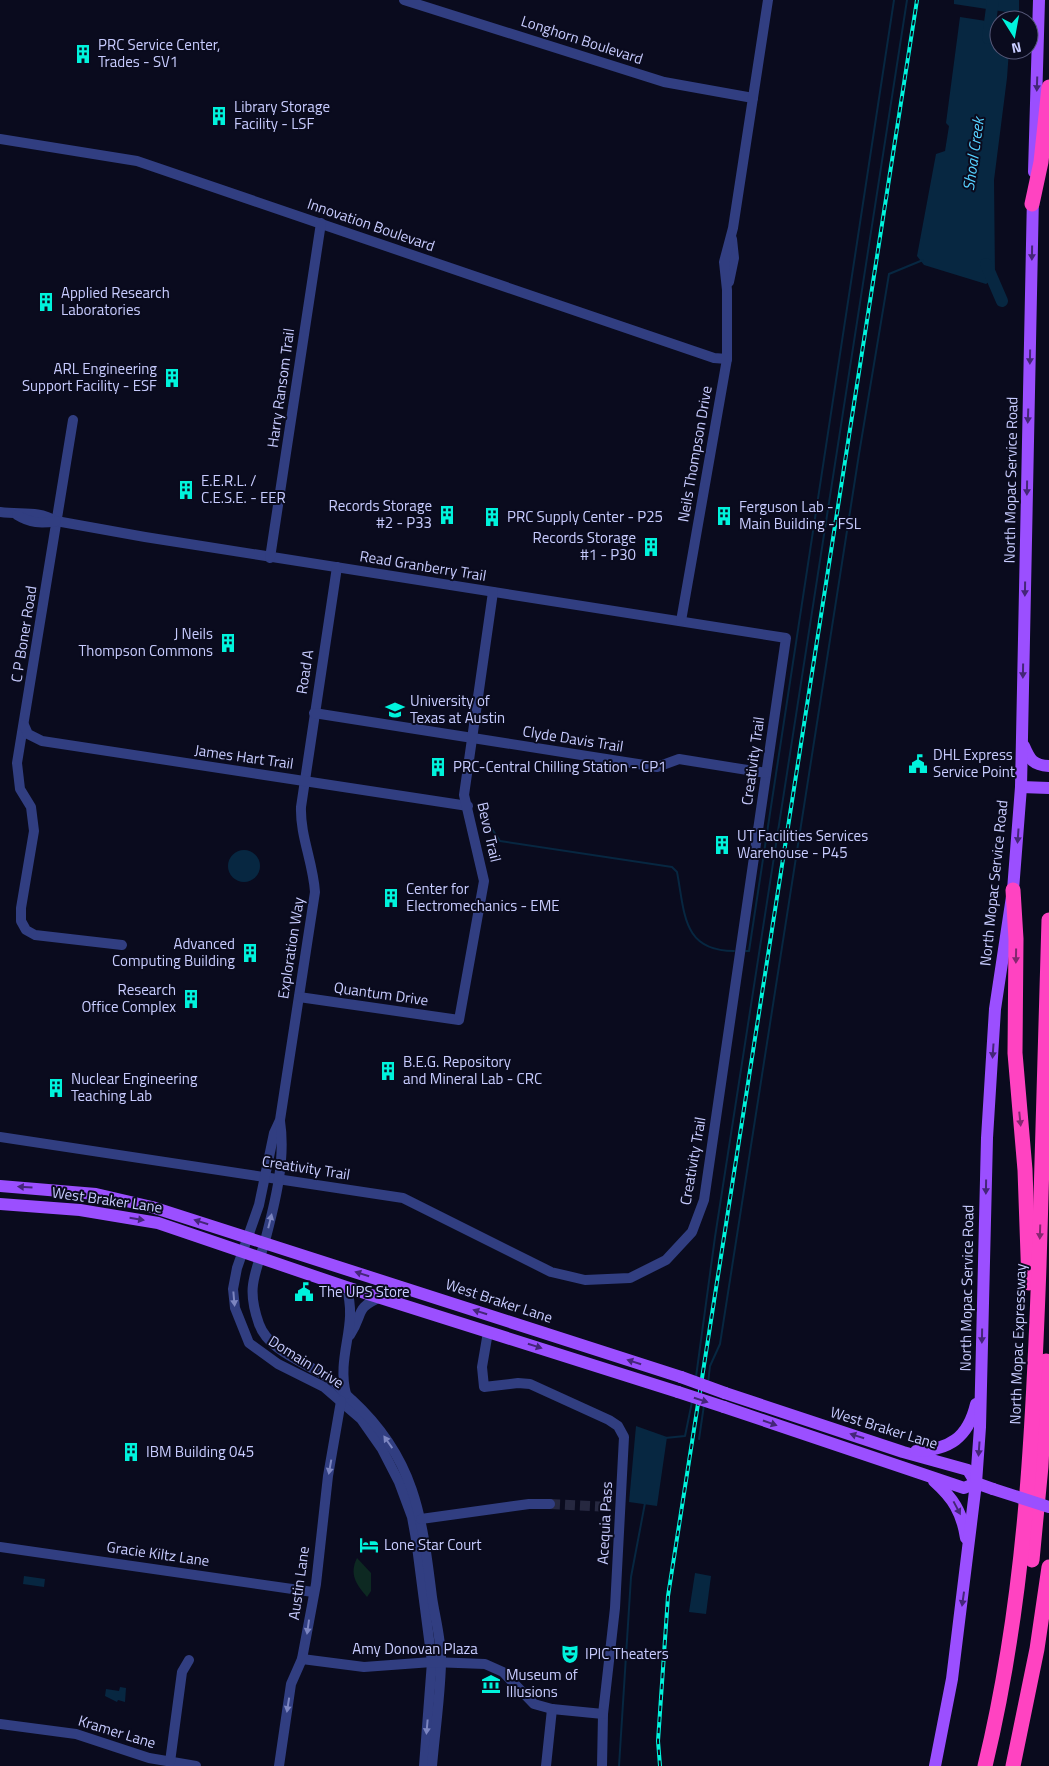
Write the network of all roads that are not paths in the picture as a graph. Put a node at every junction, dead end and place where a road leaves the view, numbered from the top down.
1 (404, 0) edge
2 (768, 0) edge
3 (1039, 0) edge
4 (1049, 87) edge
5 (753, 98) junction
6 (0, 139) edge
7 (1032, 204) junction
8 (321, 223) junction
9 (727, 359) junction
10 (73, 420) dead end
11 (0, 512) edge
12 (56, 521) junction
13 (270, 558) junction
14 (337, 567) junction
15 (493, 592) junction
16 (681, 621) junction
17 (786, 638) joint
18 (314, 713) junction
19 (24, 724) junction
20 (472, 739) junction
21 (1022, 744) junction
22 (1049, 766) edge
23 (766, 773) junction
24 (304, 780) junction
25 (1026, 787) junction
26 (1049, 788) edge
27 (468, 806) junction
28 (1013, 890) junction
29 (1049, 920) edge
30 (122, 945) dead end
31 (299, 997) junction
32 (459, 1020) joint
33 (280, 1120) junction
34 (0, 1137) edge
35 (264, 1176) junction
36 (278, 1178) junction
37 (0, 1186) edge
38 (0, 1204) edge
39 (247, 1237) junction
40 (264, 1242) junction
41 (1049, 1250) edge
42 (243, 1252) junction
43 (258, 1258) junction
44 (346, 1286) junction
45 (381, 1297) junction
46 (260, 1326) junction
47 (488, 1332) junction
48 (245, 1335) junction
49 (349, 1336) junction
50 (1036, 1338) junction
51 (343, 1362) junction
52 (327, 1383) junction
53 (981, 1383) junction
54 (344, 1398) junction
55 (371, 1425) junction
56 (903, 1452) junction
57 (386, 1457) junction
58 (928, 1476) junction
59 (982, 1485) junction
60 (550, 1504) tunnel mouth
61 (1049, 1507) edge
62 (421, 1518) junction
63 (0, 1547) edge
64 (969, 1551) junction
65 (1049, 1567) edge
66 (313, 1592) junction
67 (1049, 1632) edge
68 (302, 1659) junction
69 (189, 1660) dead end
70 (436, 1662) junction
71 (552, 1709) junction
72 (603, 1714) junction
73 (0, 1724) edge
74 (170, 1762) junction
75 (196, 1766) edge
76 (279, 1766) edge
77 (424, 1766) edge
78 (432, 1766) edge
79 (546, 1766) edge
80 (602, 1766) edge
81 (935, 1766) edge
82 (985, 1766) edge
83 (994, 1766) edge
84 (1013, 1766) edge
85 (1022, 1766) edge

1 - 5 street, Longhorn Boulevard
2 - 5 street, Neils Thompson Drive
3 -> 7 main road, North Mopac Service Road
4 - 7 highway
5 - 9 street, Neils Thompson Drive
6 - 8 street, Innovation Boulevard
7 -> 21 main road, North Mopac Service Road
8 - 9 street, Innovation Boulevard
8 - 13 street, Harry Ransom Trail
9 - 16 street, Neils Thompson Drive
10 - 12 street, C P Boner Road
11 - 12 street, Read Granberry Trail
12 - 13 street, Read Granberry Trail
12 - 19 street, C P Boner Road
13 - 14 street, Read Granberry Trail
14 - 15 street, Read Granberry Trail
14 - 18 street, Road A
15 - 16 street, Read Granberry Trail
15 - 20 street, Bevo Trail
16 - 17 street, Read Granberry Trail
17 - 23 street, Creativity Trail
18 - 20 street, Clyde Davis Trail
18 - 24 street, Road A
19 - 24 street, James Hart Trail
19 - 30 street, C P Boner Road
20 - 23 street, Clyde Davis Trail
20 - 27 street, Bevo Trail
21 - 22 main road
21 - 25 main road, North Mopac Service Road
23 - 36 street, Creativity Trail
24 - 27 street, James Hart Trail
24 - 31 street, Exploration Way
25 - 26 main road
25 -> 28 main road, North Mopac Service Road
27 - 32 street, Bevo Trail
28 -> 50 highway
28 -> 53 main road, North Mopac Service Road
29 -> 50 highway, North Mopac Expressway
31 - 32 street, Quantum Drive
31 - 33 street, Exploration Way
33 - 35 street, Exploration Way
33 - 36 street, Exploration Way
34 - 35 street, Creativity Trail
35 - 36 street, Creativity Trail
35 - 39 street, Exploration Way
40 -> 36 street, Exploration Way
39 -> 37 main road, West Braker Lane
38 -> 42 main road, West Braker Lane
39 - 40 main road, West Braker Lane
39 - 42 street, Domain Drive
40 - 43 street, Domain Drive
56 -> 40 main road, West Braker Lane, bridge
41 - 83 highway
42 - 43 main road, West Braker Lane
42 -> 48 street, Domain Drive
43 - 44 main road, West Braker Lane
43 - 46 street, Domain Drive
44 - 45 main road, West Braker Lane
44 - 49 street
45 - 47 main road, West Braker Lane
45 - 49 street
46 - 48 street
46 - 52 street, Domain Drive
47 -> 58 main road, West Braker Lane, bridge
47 - 72 street, Acequia Pass
48 - 52 street, Domain Drive
49 - 51 street
50 - 82 highway, North Mopac Expressway
51 - 52 street
51 - 54 street, Austin Lane
52 - 54 street, Domain Drive
53 - 56 main road
53 -> 59 main road, North Mopac Service Road
54 - 55 street, Domain Drive
54 -> 66 street, Austin Lane
55 - 57 street, Domain Drive
62 -> 55 street, Domain Drive
56 - 59 main road, West Braker Lane
57 - 62 street
57 - 70 street, Domain Drive
58 - 59 main road, West Braker Lane
58 -> 64 main road
59 - 61 main road, West Braker Lane, bridge
59 - 64 main road, North Mopac Service Road
60 - 62 street
62 - 70 street, Domain Drive
63 - 66 street, Gracie Kiltz Lane
64 -> 81 main road, North Mopac Service Road
65 - 84 highway
66 -> 68 street, Austin Lane
67 - 85 highway
68 - 70 street, Amy Donovan Plaza
68 -> 76 street, Austin Lane
69 - 74 street
70 - 71 street, Amy Donovan Plaza
70 -> 77 street, Domain Drive
70 - 78 street, Domain Drive
71 - 72 street, Amy Donovan Plaza
71 - 79 street
72 - 80 street, Acequia Pass
73 - 74 street, Kramer Lane
74 - 75 street, Kramer Lane

